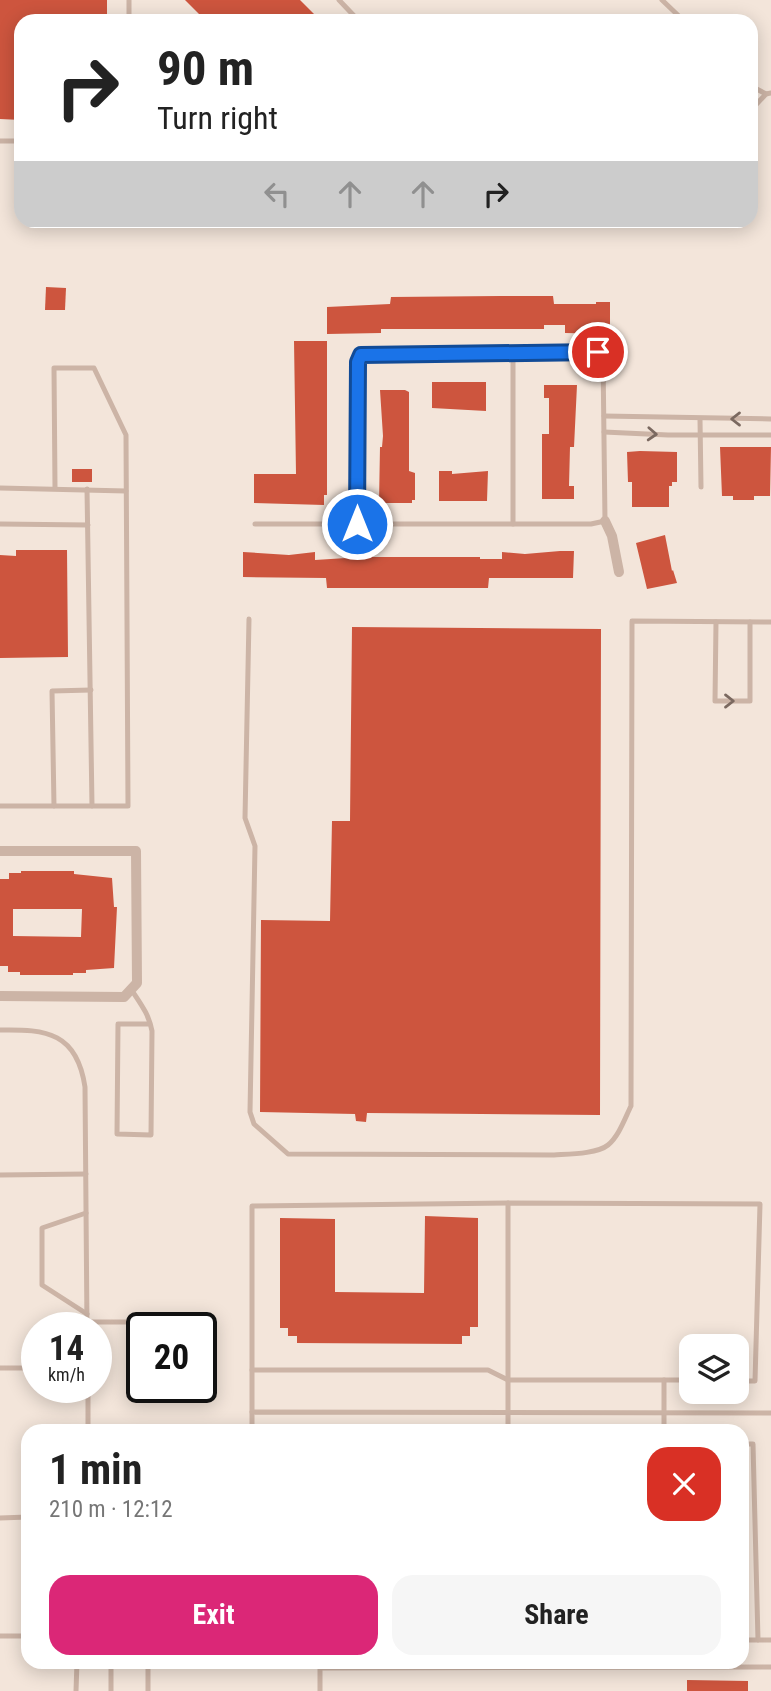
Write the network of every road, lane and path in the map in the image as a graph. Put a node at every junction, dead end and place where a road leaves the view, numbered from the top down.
1 (339, 0) edge
2 (662, 0) edge
3 (352, 14) edge
4 (677, 14) edge
5 (513, 353) junction
6 (604, 416) junction
7 (700, 419) junction
8 (771, 419) edge
9 (604, 432) junction
10 (701, 435) junction
11 (771, 435) edge
12 (701, 487) dead end
13 (0, 488) edge
14 (55, 488) junction
15 (88, 489) junction
16 (126, 491) junction
17 (605, 521) junction
18 (0, 524) edge
19 (88, 524) junction
20 (255, 524) dead end
21 (357, 524) junction
22 (513, 524) junction
23 (620, 572) dead end
24 (249, 619) dead end
25 (716, 622) junction
26 (750, 622) junction
27 (771, 622) edge
28 (90, 690) junction
29 (0, 806) edge
30 (54, 806) junction
31 (92, 806) junction
32 (0, 851) edge
33 (131, 989) junction
34 (0, 996) edge
35 (150, 1024) junction
36 (0, 1030) edge
37 (86, 1174) junction
38 (0, 1175) edge
39 (508, 1203) junction
40 (86, 1213) junction
41 (84, 1312) edge
42 (87, 1312) edge
43 (0, 1368) edge
44 (21, 1368) edge
45 (252, 1370) junction
46 (508, 1380) junction
47 (664, 1380) junction
48 (679, 1380) edge
49 (749, 1381) edge
50 (88, 1403) edge
51 (252, 1412) junction
52 (508, 1413) junction
53 (771, 1413) edge
54 (664, 1414) junction
55 (88, 1424) edge
56 (252, 1424) edge
57 (508, 1424) edge
58 (664, 1424) edge
59 (749, 1444) edge
60 (21, 1517) edge
61 (0, 1518) edge
62 (0, 1636) edge
63 (21, 1636) edge
64 (749, 1640) edge
65 (758, 1640) junction
66 (771, 1640) edge
67 (749, 1667) edge
68 (771, 1667) edge
69 (77, 1669) edge
70 (111, 1669) edge
71 (148, 1669) edge
72 (320, 1669) edge
73 (76, 1691) edge
74 (111, 1691) edge
75 (148, 1691) edge
76 (320, 1691) edge

1 - 3 lane
2 - 4 lane
5 - 6 lane
5 - 21 lane
5 - 22 lane
6 - 7 lane
6 - 9 lane
8 -> 7 lane
7 - 10 lane
9 -> 10 lane
9 - 17 lane
10 - 11 lane
10 - 12 lane
13 - 14 lane
14 - 15 lane
14 - 16 lane
15 - 16 lane
15 - 19 lane
16 - 31 lane
17 - 22 lane
17 - 23 street
18 - 19 lane
19 - 28 lane
20 - 21 lane
21 - 22 lane
24 - 25 lane
25 - 26 lane
25 -> 26 lane
26 - 27 lane
28 - 30 lane
28 - 31 lane
29 - 30 lane
30 - 31 lane
32 - 33 street
33 - 34 street
33 - 35 lane
35 - 35 lane
36 - 37 lane
37 - 38 lane
37 - 40 lane
39 - 45 lane
39 - 46 lane
39 - 49 lane
40 - 41 lane
40 - 42 lane
43 - 44 lane
45 - 46 lane
45 - 51 lane
46 - 47 lane
46 - 52 lane
47 - 48 lane
47 - 54 lane
50 - 55 lane
51 - 52 lane
51 - 56 lane
52 - 54 lane
52 - 57 lane
53 - 54 lane
54 - 58 lane
59 - 65 lane
60 - 61 lane
62 - 63 lane
64 - 65 lane
65 - 66 lane
67 - 68 lane
69 - 73 lane
70 - 74 lane
71 - 75 lane
72 - 76 lane

